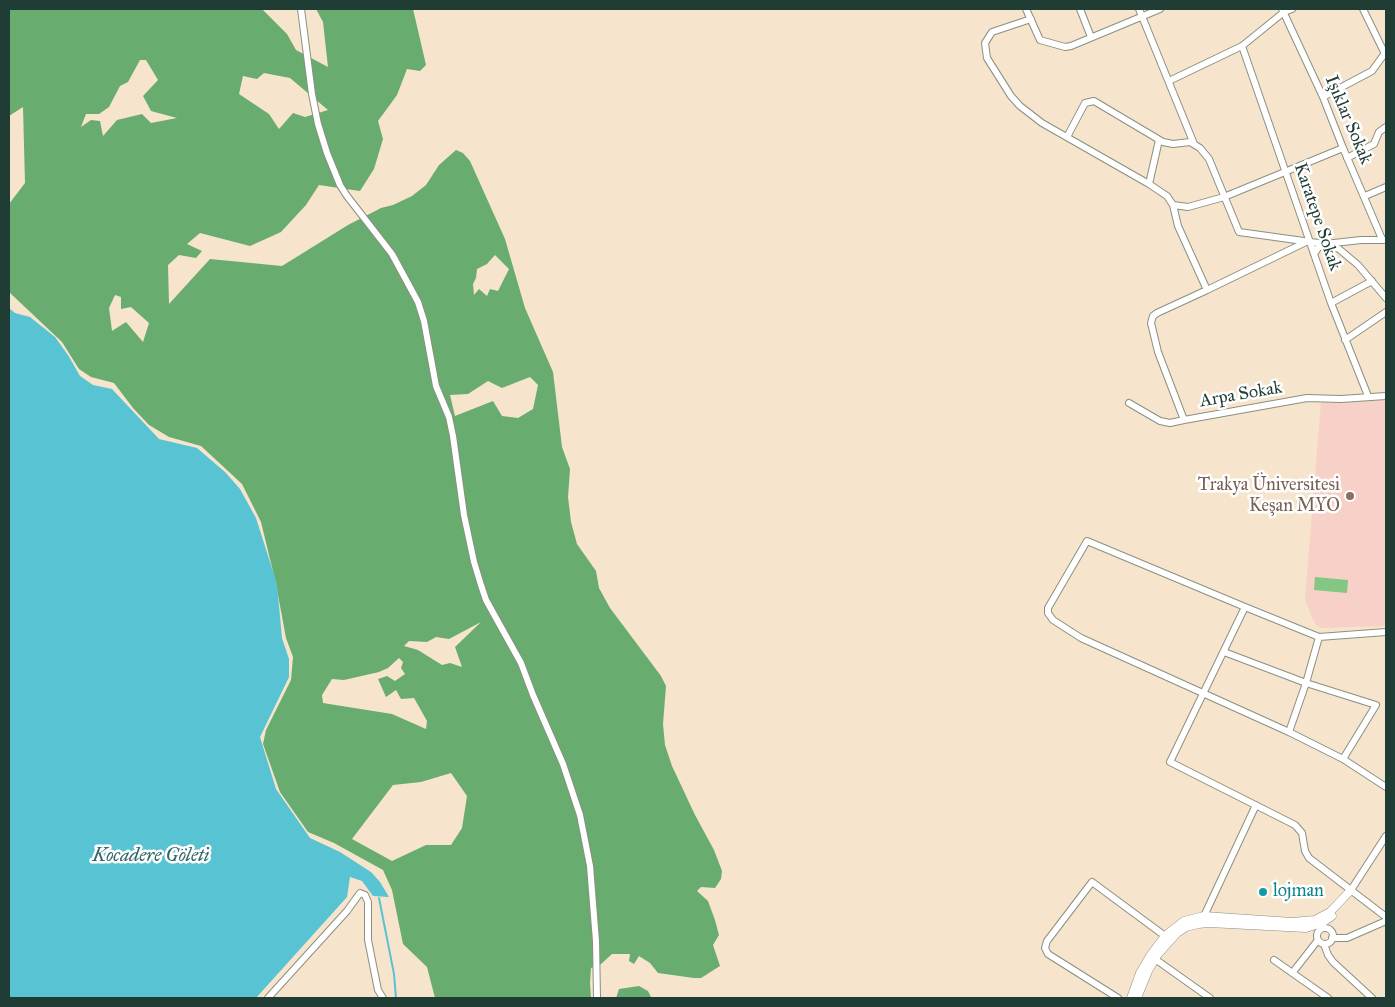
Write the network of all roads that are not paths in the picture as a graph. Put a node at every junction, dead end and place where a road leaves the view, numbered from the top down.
1 (301, 9) edge
2 (1026, 9) edge
3 (1080, 9) edge
4 (1139, 9) edge
5 (1160, 9) edge
6 (1292, 9) edge
7 (1363, 9) edge
8 (1283, 11) edge
9 (1142, 16) junction
10 (1031, 19) junction
11 (1091, 38) junction
12 (1242, 46) junction
13 (1386, 55) edge
14 (1169, 80) junction
15 (1323, 97) junction
16 (1386, 127) edge
17 (1189, 131) junction
18 (1067, 137) junction
19 (1160, 140) junction
20 (1185, 142) junction
21 (1194, 144) junction
22 (1343, 148) junction
23 (1347, 158) junction
24 (1286, 172) junction
25 (1149, 184) junction
26 (1386, 187) edge
27 (1365, 196) junction
28 (1224, 197) junction
29 (1173, 205) junction
30 (1384, 240) edge
31 (1309, 241) junction
32 (1326, 244) junction
33 (1314, 254) junction
34 (1372, 281) junction
35 (1207, 290) junction
36 (1386, 298) edge
37 (1331, 303) junction
38 (1386, 312) edge
39 (1345, 340) junction
40 (1368, 396) junction
41 (1386, 396) edge
42 (1129, 403) dead end
43 (1184, 420) junction
44 (1246, 608) junction
45 (1386, 632) edge
46 (1320, 637) junction
47 (1224, 652) junction
48 (1306, 683) junction
49 (1203, 693) junction
50 (1289, 732) junction
51 (1343, 759) junction
52 (1386, 788) edge
53 (1256, 805) junction
54 (1386, 836) edge
55 (1351, 890) junction
56 (1337, 909) junction
57 (1204, 916) junction
58 (1386, 917) edge
59 (1386, 921) edge
60 (1306, 928) junction
61 (1332, 935) junction
62 (1165, 936) junction
63 (1320, 940) junction
64 (1155, 959) junction
65 (1274, 960) dead end
66 (1293, 972) junction
67 (268, 998) edge
68 (383, 998) edge
69 (597, 998) edge
70 (1118, 998) edge
71 (1131, 998) edge
72 (1138, 998) edge
73 (1210, 998) edge
74 (1328, 998) edge
75 (1372, 998) edge

1 - 69 street
2 - 10 street
3 - 11 street
4 - 9 street
5 - 9 street
6 - 8 street
7 - 13 street
8 - 12 street
8 - 15 street, Işıklar Sokak
9 - 11 street
9 - 14 street
10 - 11 street
10 - 18 street
12 - 14 street
12 - 24 street, Karatepe Sokak
13 - 15 street
14 - 17 street
15 - 22 street, Işıklar Sokak
16 - 23 street
17 - 20 street
17 - 21 street
18 - 19 street
18 - 25 street
19 - 20 street
19 - 25 street
20 - 21 street
21 - 28 street
22 - 23 street, Işıklar Sokak
22 - 24 street
23 - 27 street, Işıklar Sokak
24 - 28 street
24 - 31 street, Karatepe Sokak
25 - 29 street
26 - 27 street
27 - 30 street, Işıklar Sokak
28 - 29 street
28 - 31 street, Işıklar Sokak
29 - 35 street
30 - 32 street, Işıklar Sokak
31 - 32 street, Işıklar Sokak
31 - 33 street, Karatepe Sokak
31 - 35 street
32 - 33 street
32 - 34 street
33 - 37 street, Karatepe Sokak
34 - 36 street
34 - 37 street
35 - 43 street, Arpa Sokak
37 - 39 street, Karatepe Sokak
38 - 39 street
39 - 40 street, Karatepe Sokak
40 - 41 street, Arpa Sokak
40 - 43 street, Arpa Sokak
42 - 43 street
44 - 46 street
44 - 47 street
44 - 49 street
45 - 46 street
46 - 48 street
47 - 48 street
47 - 49 street
48 - 50 street
48 - 51 street
49 - 50 street
49 - 53 street
50 - 51 street
51 - 52 street
53 - 55 street
53 - 57 street
54 - 55 street
55 - 56 main road
55 - 57 main road
55 - 58 street
56 - 60 main road
56 - 61 street
57 - 62 main road
59 - 61 street
60 - 63 street
60 - 64 main road
61 - 63 street
61 - 63 street
62 - 70 street
62 - 71 main road
63 - 66 street
63 - 75 street
64 - 72 main road
64 - 73 street
65 - 66 street
66 - 74 street
67 - 68 street

